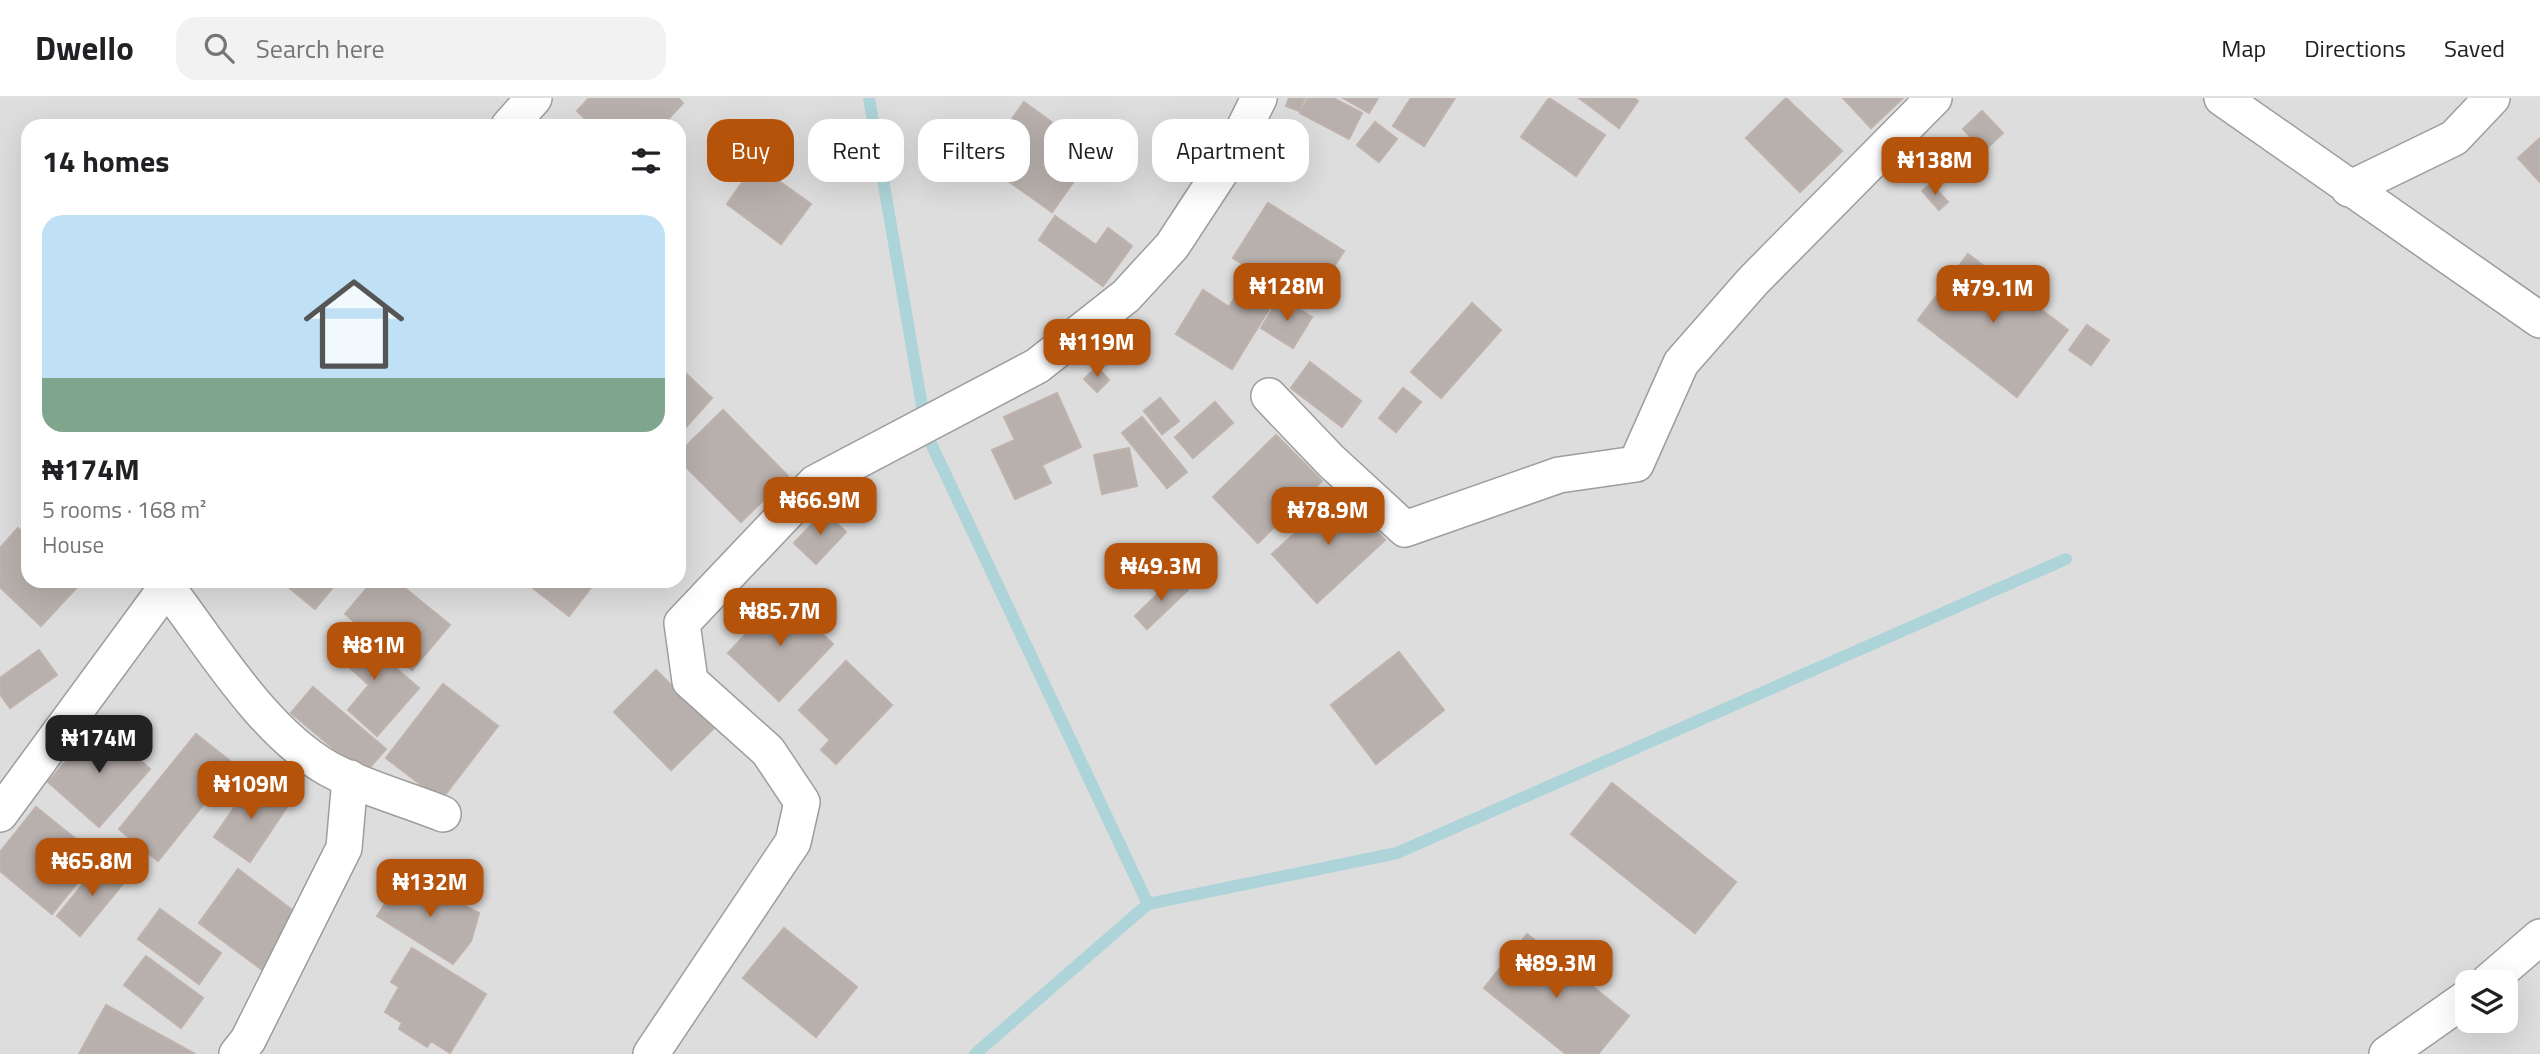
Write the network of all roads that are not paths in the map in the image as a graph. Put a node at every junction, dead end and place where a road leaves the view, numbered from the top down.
1 (534, 98) edge
2 (1259, 98) edge
3 (1934, 98) edge
4 (2222, 98) edge
5 (2491, 98) edge
6 (515, 119) edge
7 (2349, 189) junction
8 (2540, 320) edge
9 (1269, 396) dead end
10 (166, 588) edge
11 (172, 588) edge
12 (350, 778) junction
13 (0, 814) edge
14 (443, 814) dead end
15 (2540, 937) edge
16 (2502, 970) edge
17 (2455, 1006) edge
18 (237, 1054) edge
19 (651, 1054) edge
20 (2388, 1054) edge

1 - 6 street
2 - 19 street
3 - 9 street
4 - 7 street
5 - 7 street
7 - 8 street
10 - 13 street
11 - 12 street
12 - 14 street
12 - 18 street
15 - 16 street
17 - 20 street

